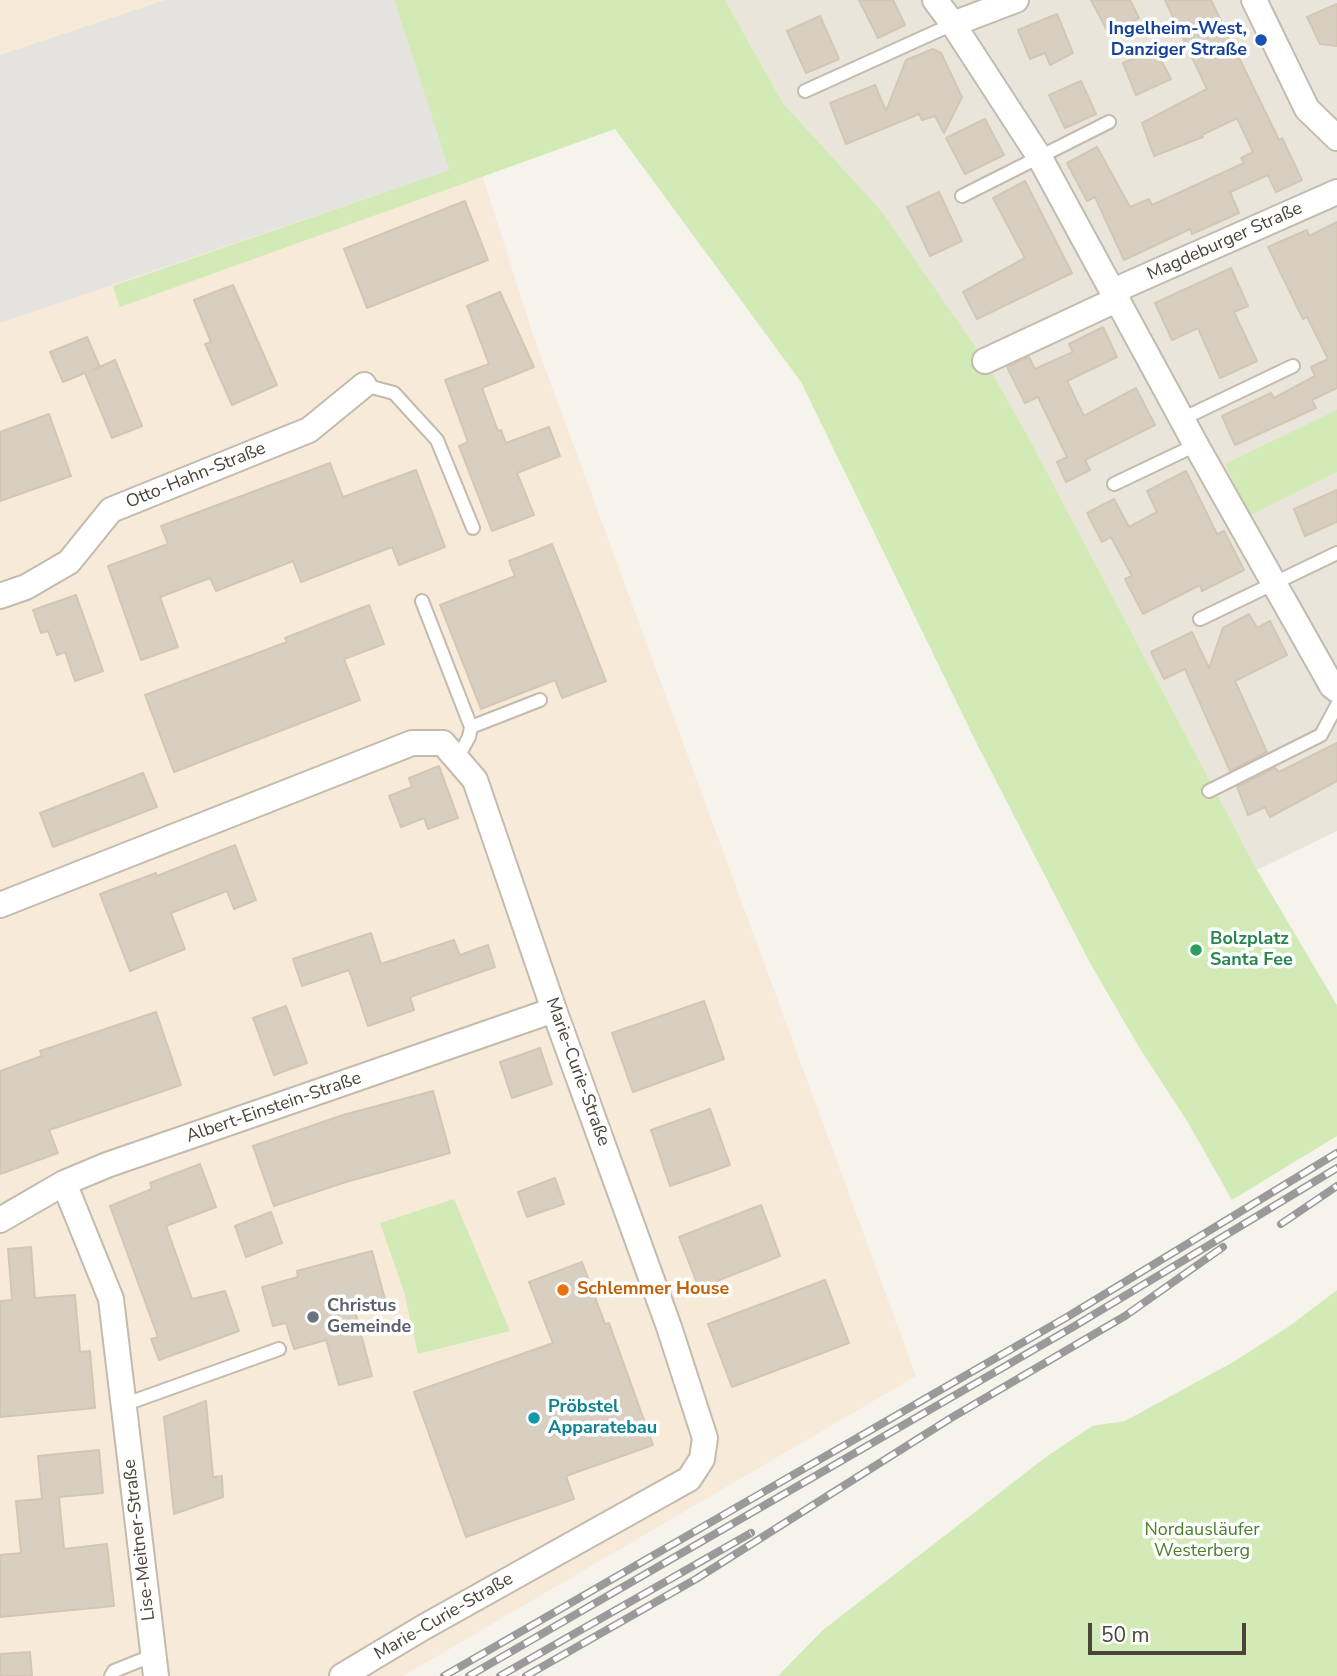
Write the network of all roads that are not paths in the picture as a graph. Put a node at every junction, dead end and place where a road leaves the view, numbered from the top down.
1 (934, 0) edge
2 (1016, 0) edge
3 (1254, 0) edge
4 (953, 24) junction
5 (805, 91) dead end
6 (1109, 122) dead end
7 (1337, 138) edge
8 (1040, 158) junction
9 (1337, 192) edge
10 (962, 196) dead end
11 (1115, 295) junction
12 (985, 361) dead end
13 (1293, 366) dead end
14 (364, 385) joint
15 (1182, 419) junction
16 (1196, 445) junction
17 (1114, 484) dead end
18 (473, 528) dead end
19 (1337, 553) edge
20 (1274, 583) junction
21 (0, 596) edge
22 (422, 601) dead end
23 (1200, 619) dead end
24 (1337, 690) edge
25 (540, 700) dead end
26 (1337, 705) edge
27 (471, 727) junction
28 (457, 759) junction
29 (1209, 790) dead end
30 (0, 905) edge
31 (554, 1010) junction
32 (64, 1184) junction
33 (0, 1220) edge
34 (279, 1349) dead end
35 (123, 1405) junction
36 (155, 1666) edge
37 (111, 1676) edge
38 (342, 1676) edge

1 - 4 street
2 - 4 street
3 - 7 street
4 - 5 lane
4 - 8 street
6 - 8 lane
8 - 10 lane
8 - 11 street
9 - 11 street, Magdeburger Straße
11 - 12 street, Magdeburger Straße
11 - 15 street
13 - 15 lane
14 - 18 lane
14 - 21 street, Otto-Hahn-Straße
15 - 16 street
16 - 17 lane
16 - 20 street
19 - 20 lane
20 - 23 lane
20 - 24 street
22 - 27 lane
25 - 27 lane
26 - 29 lane
27 - 28 lane
28 - 30 street, Marie-Curie-Straße
28 - 31 street, Marie-Curie-Straße
31 - 32 street, Albert-Einstein-Straße
31 - 38 street, Marie-Curie-Straße
32 - 33 street, Albert-Einstein-Straße
32 - 35 street, Lise-Meitner-Straße
34 - 35 lane
35 - 36 street, Lise-Meitner-Straße
36 - 37 lane

